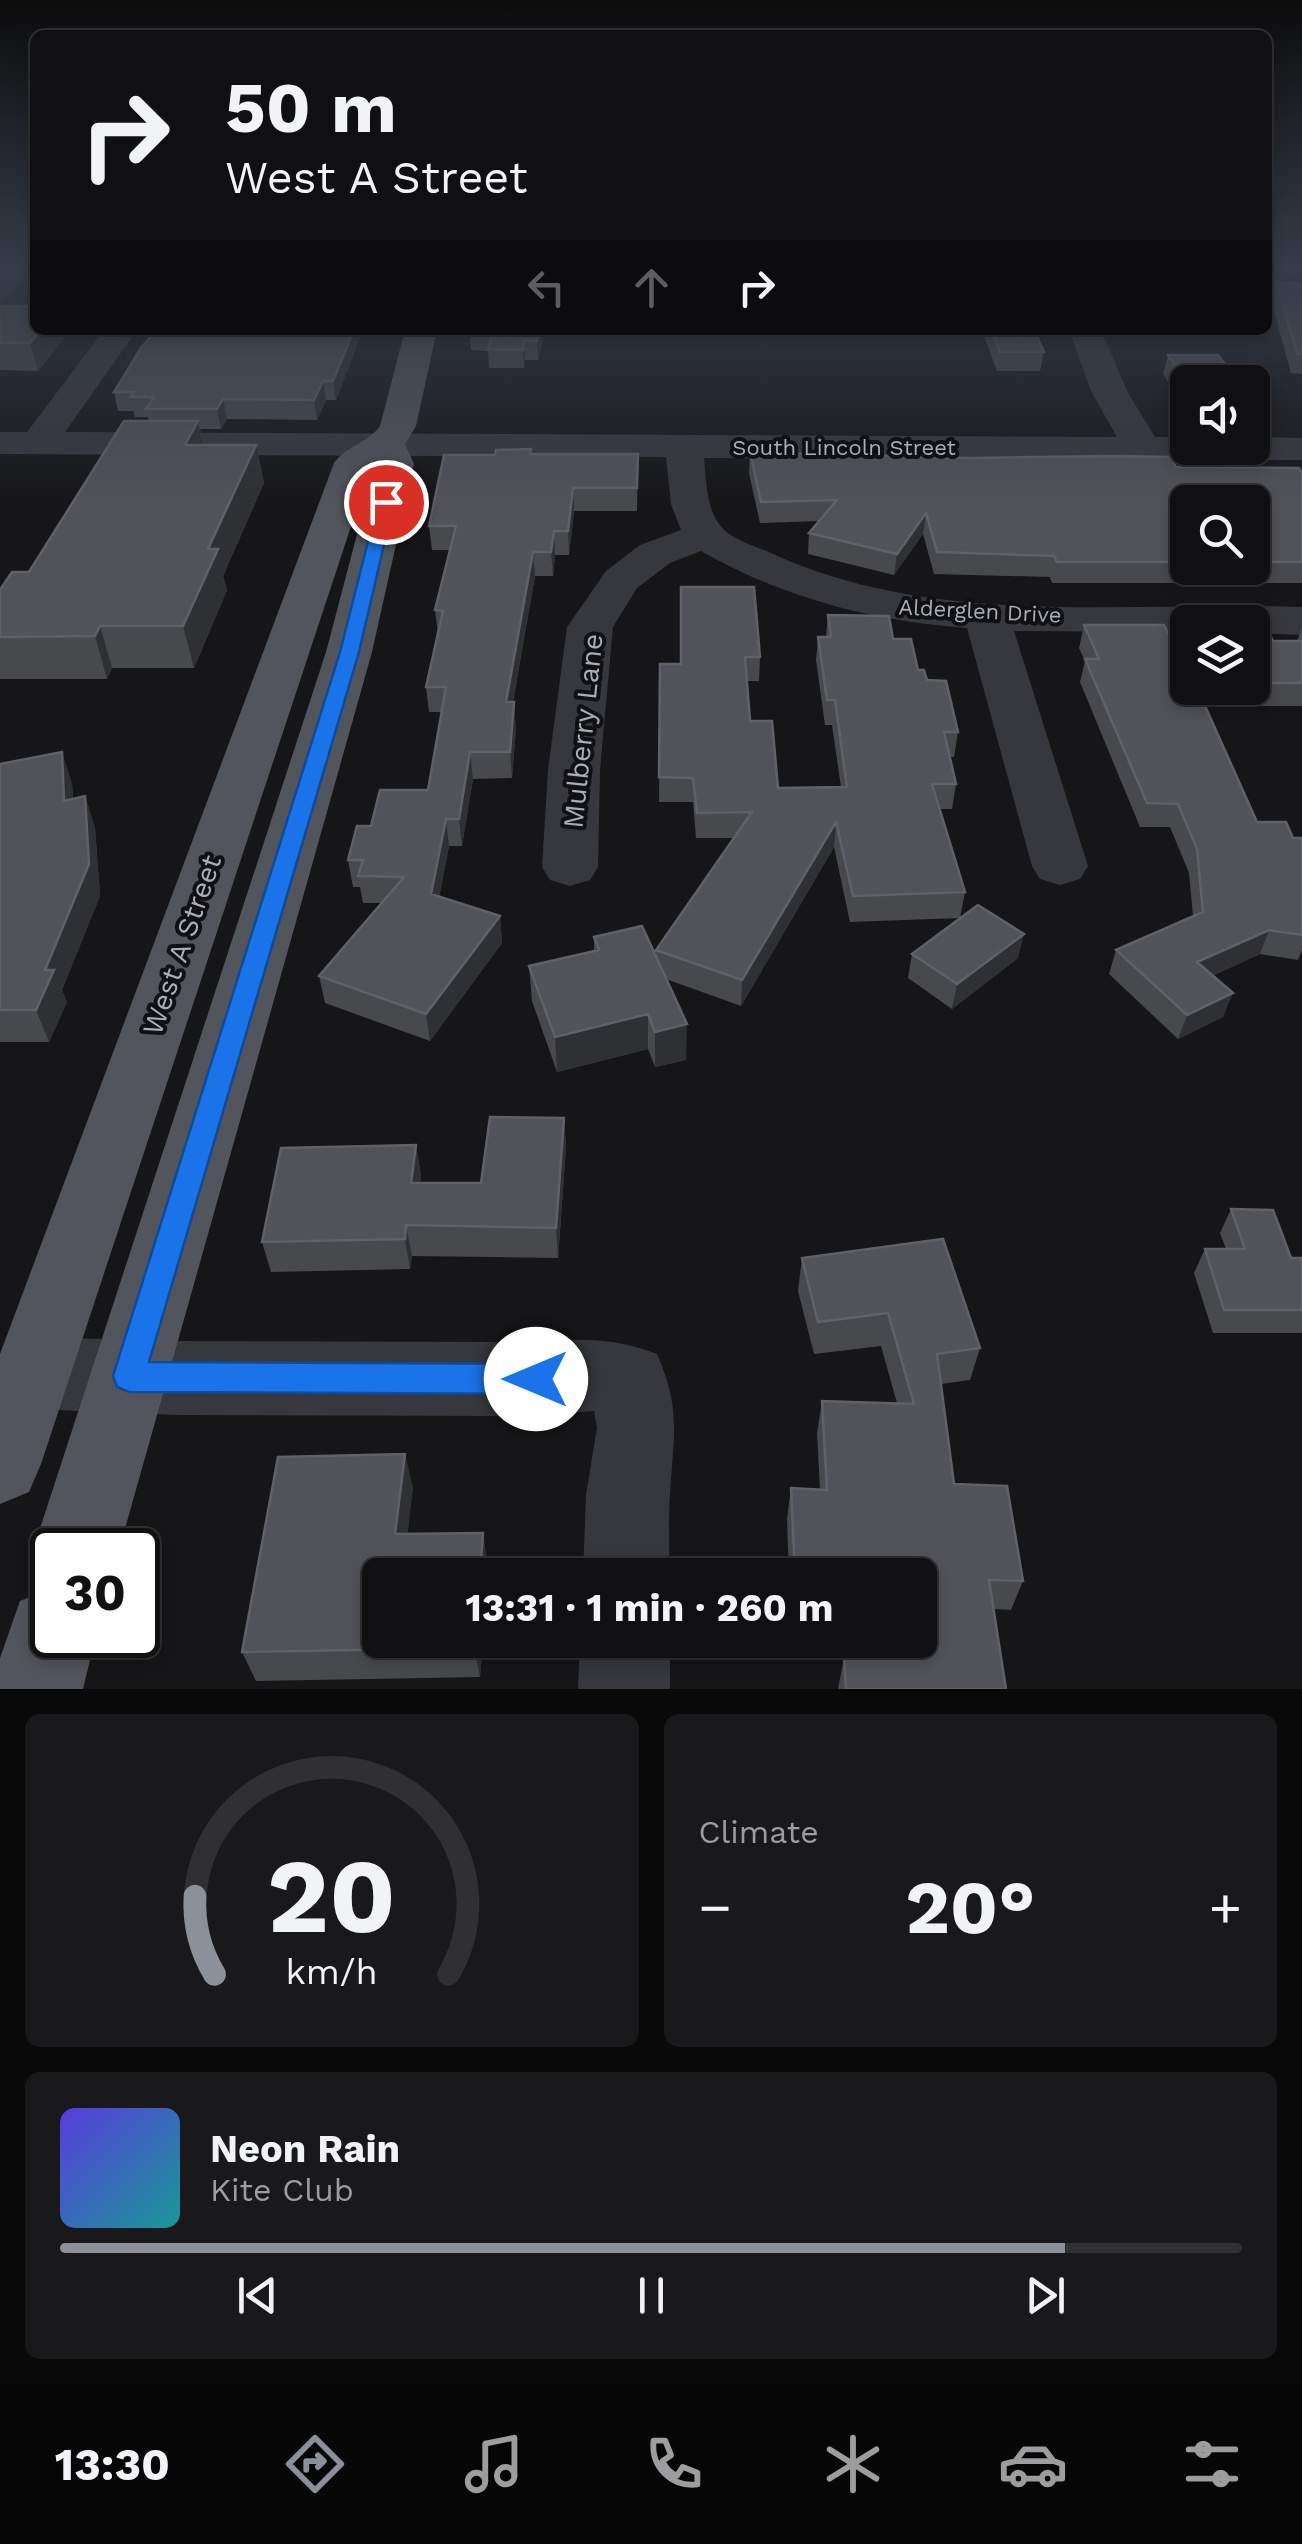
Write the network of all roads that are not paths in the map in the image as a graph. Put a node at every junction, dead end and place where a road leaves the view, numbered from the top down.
1 (108, 348) edge
2 (418, 348) edge
3 (1092, 348) edge
4 (38, 442) junction
5 (0, 443) edge
6 (386, 444) junction
7 (684, 446) junction
8 (1142, 449) junction
9 (1302, 449) edge
10 (706, 534) junction
11 (986, 615) junction
12 (1302, 621) edge
13 (1060, 866) dead end
14 (570, 867) dead end
15 (31, 1373) junction
16 (129, 1376) junction
17 (0, 1464) edge
18 (83, 1528) edge
19 (626, 1558) edge
20 (45, 1658) edge
21 (625, 1658) edge
22 (37, 1689) edge
23 (624, 1689) edge

1 - 4 street
2 - 6 main road, West A Street
3 - 8 street
4 - 5 street, South Lincoln Street
4 - 6 street, South Lincoln Street
6 - 7 street, South Lincoln Street
6 - 15 main road, West A Street
6 - 16 main road, West A Street
7 - 8 street, South Lincoln Street
7 - 10 street
8 - 9 street, South Lincoln Street
10 - 11 street, Alderglen Drive
10 - 14 street, Mulberry Lane
11 - 12 street, Alderglen Drive
11 - 13 street
15 - 16 street
15 - 17 main road, West A Street
16 - 18 main road, West A Street
16 - 19 street
20 - 22 main road
21 - 23 street

